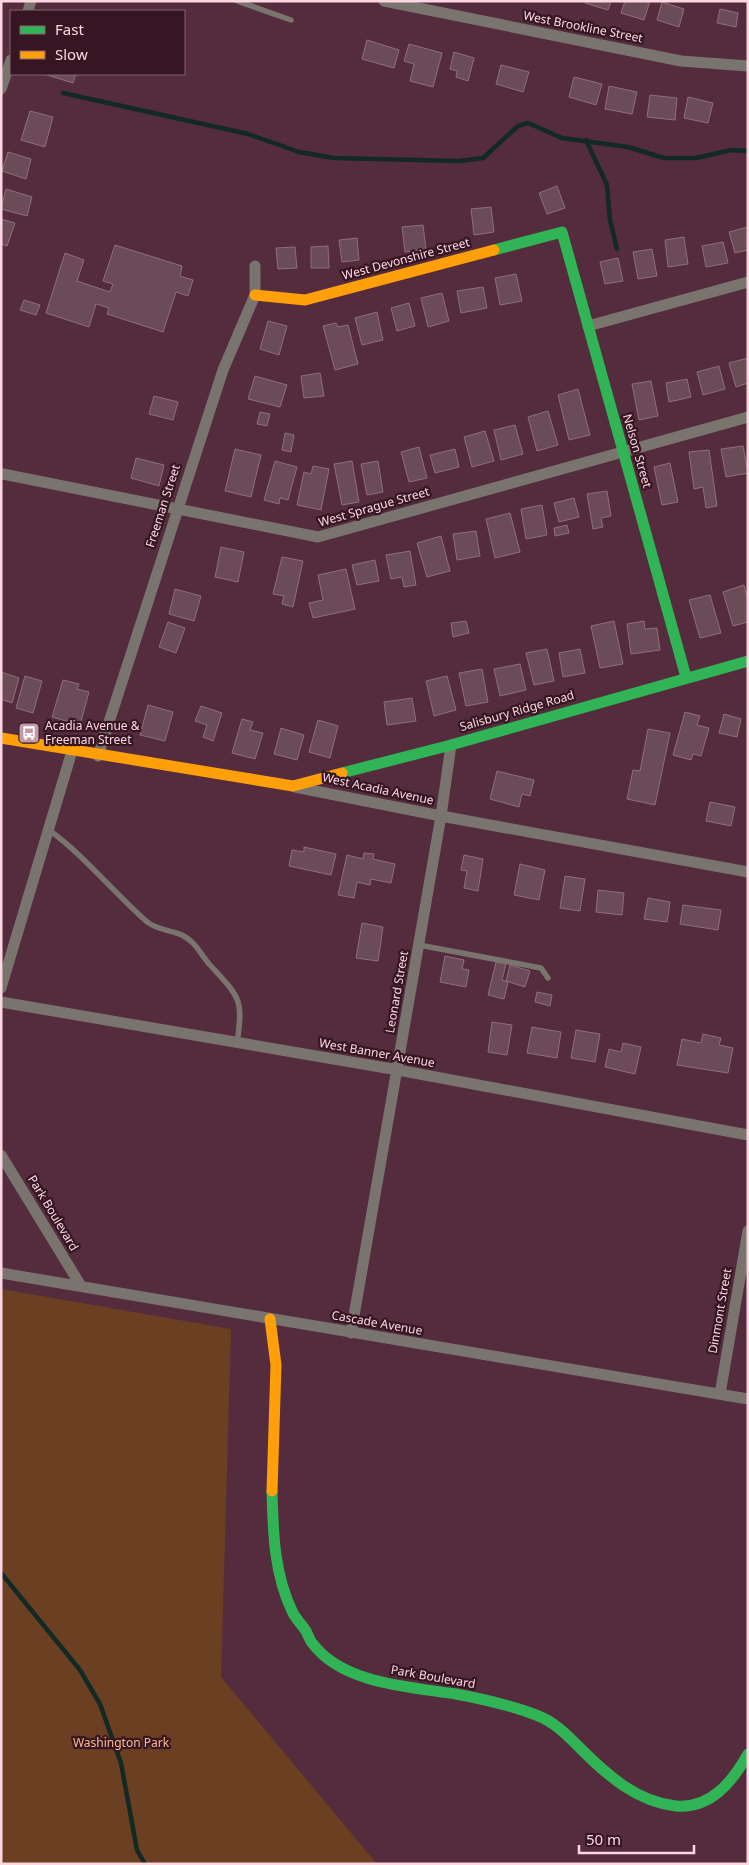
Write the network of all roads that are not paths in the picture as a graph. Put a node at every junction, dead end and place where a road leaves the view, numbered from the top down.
1 (237, 1) edge
2 (384, 1) edge
3 (291, 20) dead end
4 (10, 63) edge
5 (748, 66) edge
6 (1, 89) edge
7 (562, 232) joint
8 (255, 266) dead end
9 (748, 282) edge
10 (255, 295) junction
11 (588, 326) junction
12 (748, 417) edge
13 (622, 451) junction
14 (3, 474) dead end
15 (176, 510) junction
16 (748, 660) edge
17 (686, 677) junction
18 (1, 738) edge
19 (451, 745) junction
20 (72, 751) junction
21 (98, 756) junction
22 (293, 786) junction
23 (441, 816) junction
24 (49, 830) junction
25 (748, 872) edge
26 (419, 945) junction
27 (548, 978) dead end
28 (1, 988) edge
29 (1, 1002) edge
30 (237, 1043) junction
31 (398, 1070) junction
32 (748, 1135) edge
33 (1, 1155) edge
34 (748, 1231) edge
35 (1, 1273) edge
36 (81, 1286) junction
37 (270, 1319) junction
38 (351, 1333) junction
39 (720, 1394) junction
40 (748, 1399) edge
41 (748, 1754) edge

1 - 3 lane
2 - 5 street, West Brookline Street
4 - 6 street
7 - 10 street, West Devonshire Street
7 - 11 street, Nelson Street
8 - 10 street, Freeman Street
9 - 11 street
10 - 15 street, Freeman Street
11 - 13 street, Nelson Street
12 - 13 street, West Sprague Street
13 - 15 street, West Sprague Street
13 - 17 street, Nelson Street
14 - 15 street, West Sprague Street
15 - 21 street, Freeman Street
16 - 17 street, Salisbury Ridge Road
17 - 19 street, Salisbury Ridge Road
18 - 20 street, West Acadia Avenue
19 - 22 street, Salisbury Ridge Road
19 - 23 street, Leonard Street
20 - 21 street, West Acadia Avenue
20 - 24 street
21 - 22 street, West Acadia Avenue
22 - 23 street, West Acadia Avenue
23 - 25 street, West Acadia Avenue
23 - 26 street, Leonard Street
24 - 28 street
24 - 30 lane
26 - 27 lane
26 - 31 street, Leonard Street
29 - 30 street, West Banner Avenue
30 - 31 street, West Banner Avenue
31 - 32 street, West Banner Avenue
31 - 38 street, Leonard Street
33 - 36 street, Park Boulevard
34 - 39 street, Dinmont Street
35 - 36 street, Cascade Avenue
36 - 37 street, Cascade Avenue
37 - 38 street, Cascade Avenue
37 - 41 street, Park Boulevard
38 - 39 street, Cascade Avenue
39 - 40 street, Cascade Avenue

